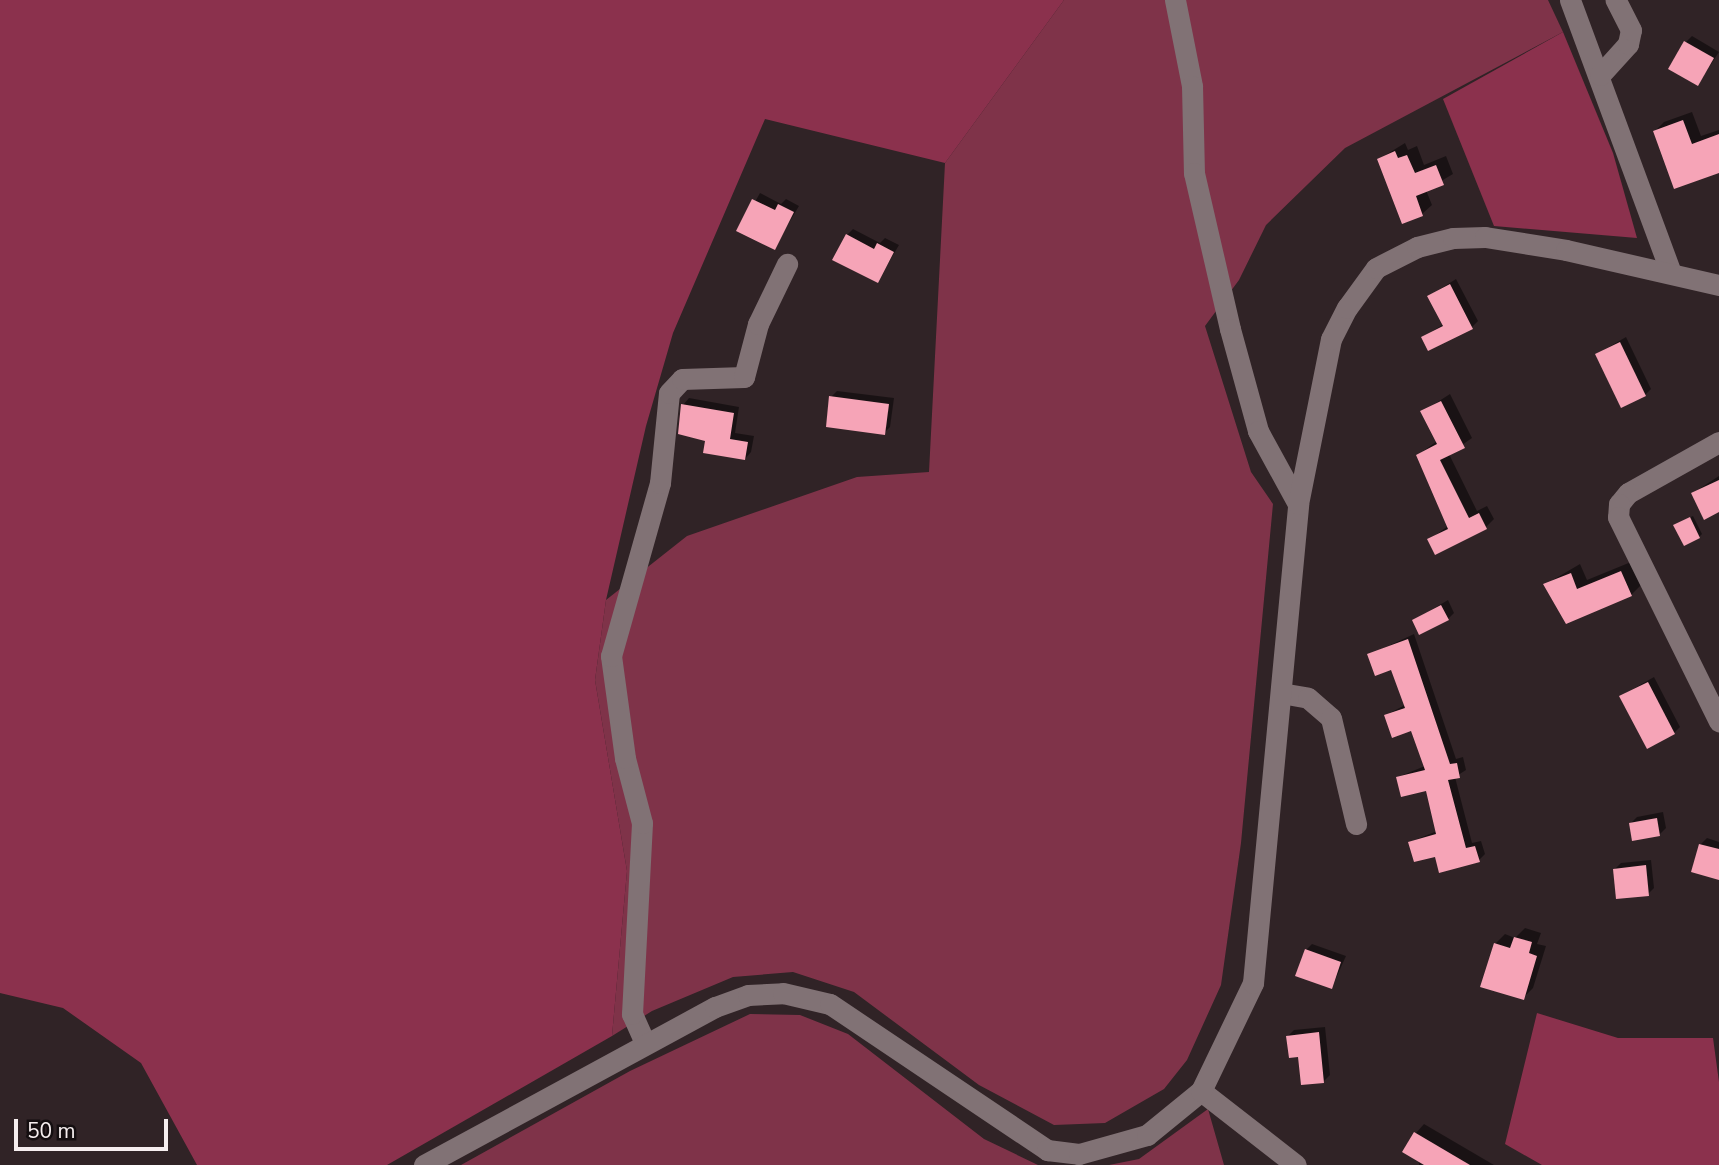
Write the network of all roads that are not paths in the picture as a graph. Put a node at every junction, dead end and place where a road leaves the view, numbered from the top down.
1 (1175, 0) edge
2 (1570, 0) edge
3 (1616, 0) edge
4 (1600, 75) junction
5 (787, 264) dead end
6 (1670, 271) junction
7 (1719, 285) edge
8 (1719, 442) edge
9 (1297, 504) junction
10 (1281, 693) junction
11 (1719, 720) edge
12 (1356, 824) dead end
13 (645, 1043) junction
14 (1201, 1091) junction
15 (424, 1165) edge
16 (1296, 1165) edge

1 - 9 street
2 - 4 street
3 - 4 street
4 - 6 street
5 - 13 street
6 - 7 street
6 - 9 street
8 - 11 street
9 - 10 street
10 - 12 street
10 - 14 street
13 - 14 street
13 - 15 street
14 - 16 street

